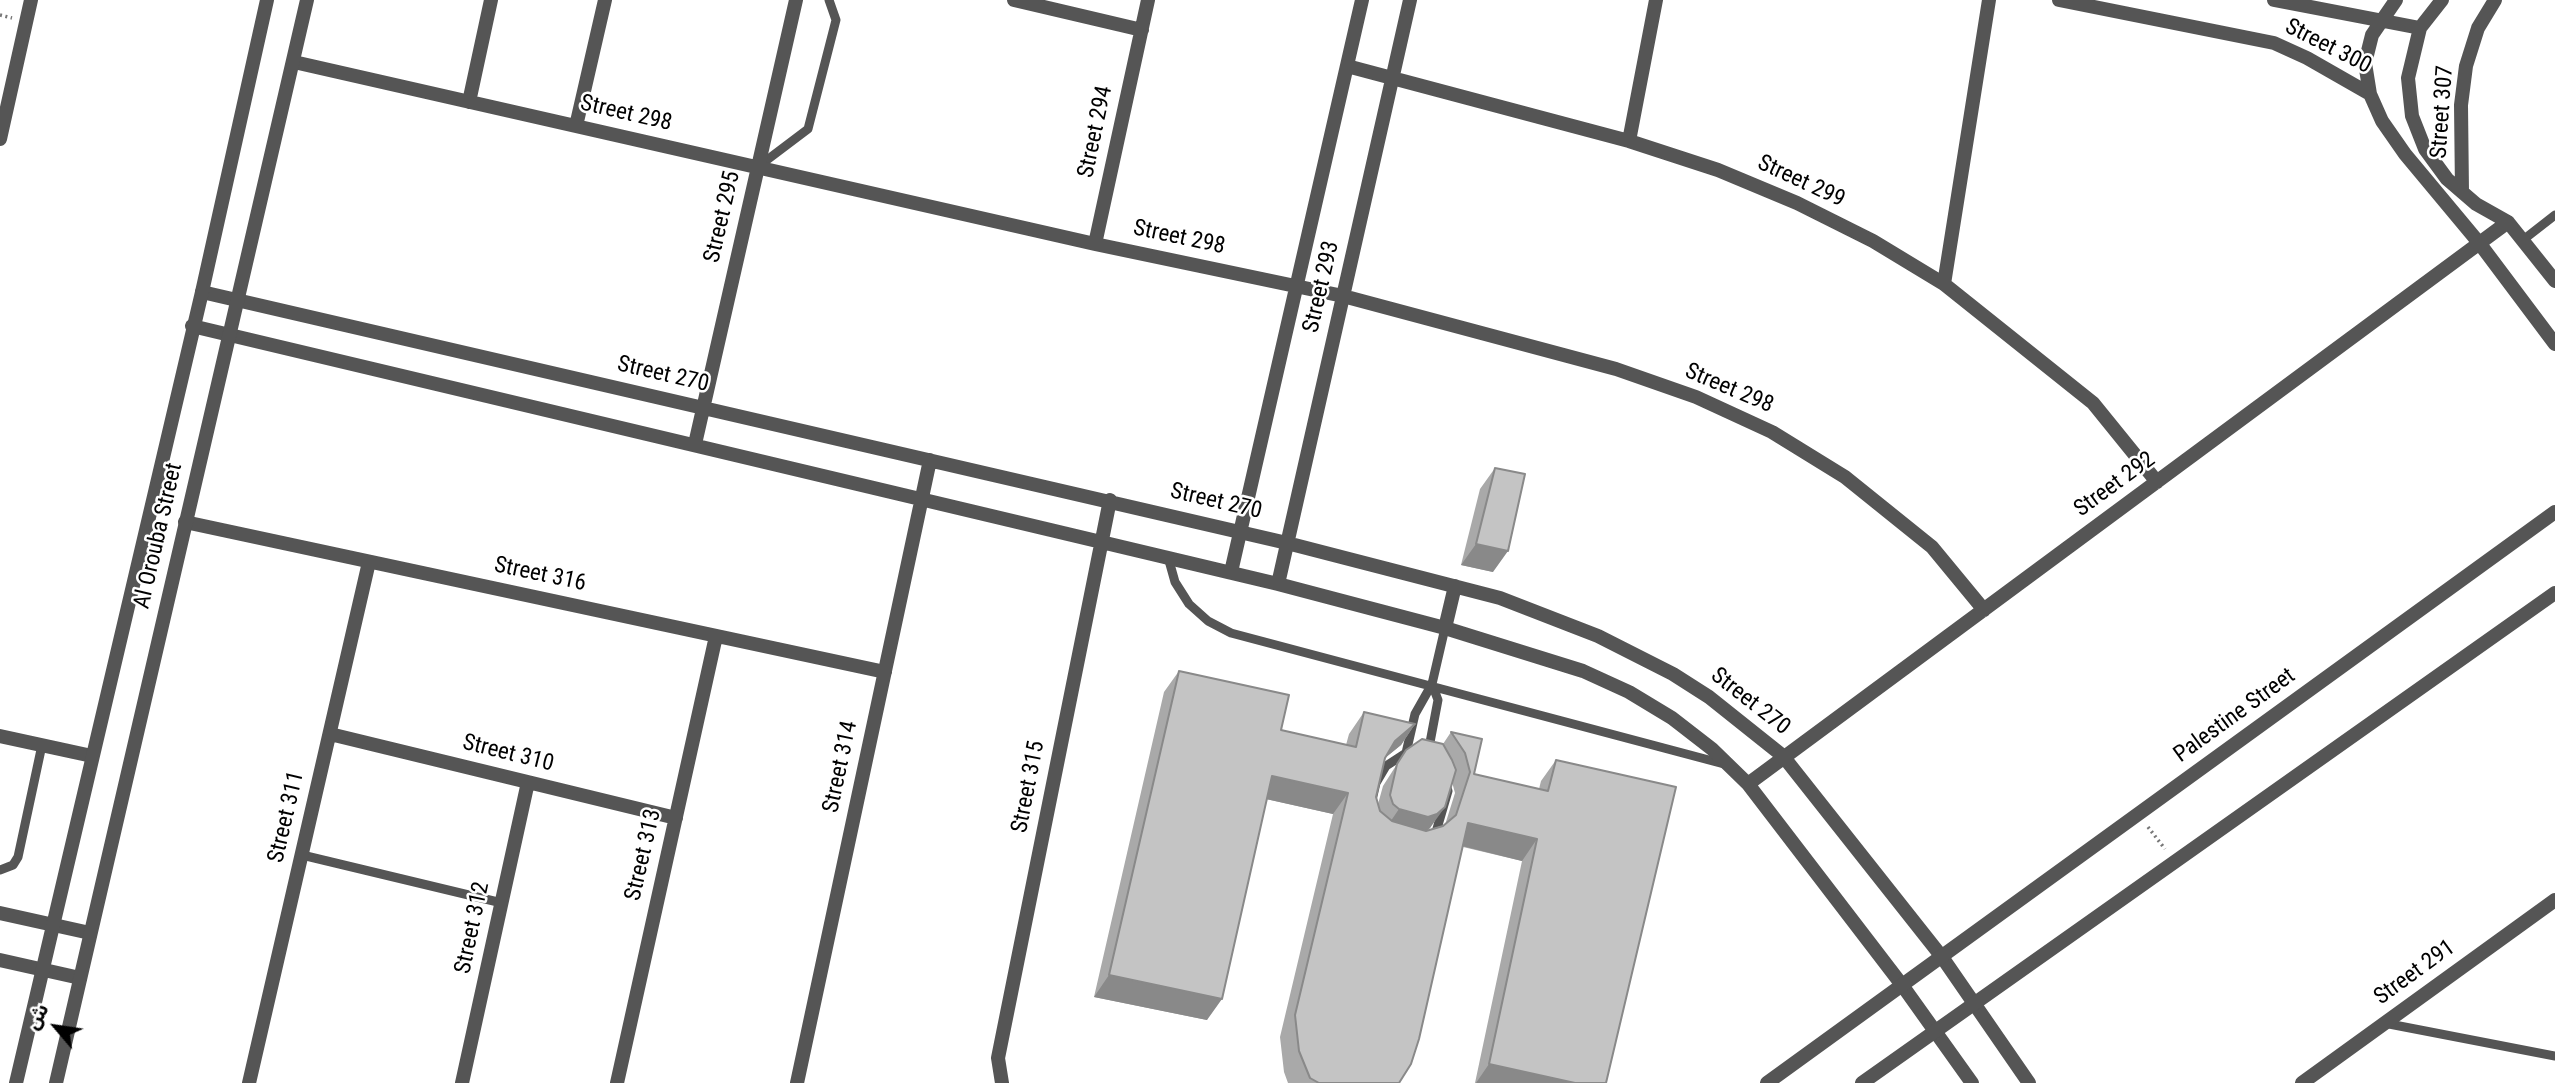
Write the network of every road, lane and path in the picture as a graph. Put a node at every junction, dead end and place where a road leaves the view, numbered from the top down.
1 (32, 0) edge
2 (267, 0) edge
3 (307, 0) edge
4 (491, 0) edge
5 (605, 0) edge
6 (796, 0) edge
7 (829, 0) edge
8 (1014, 0) edge
9 (1148, 0) edge
10 (1362, 0) edge
11 (1410, 0) edge
12 (1656, 0) edge
13 (1989, 0) edge
14 (2059, 0) edge
15 (2274, 0) edge
16 (2396, 0) edge
17 (2442, 0) edge
18 (2495, 0) edge
19 (2380, 20) junction
20 (2420, 28) junction
21 (1142, 30) junction
22 (294, 62) junction
23 (1347, 66) junction
24 (1393, 78) junction
25 (2370, 94) junction
26 (469, 102) junction
27 (576, 126) junction
28 (0, 139) edge
29 (1629, 141) junction
30 (757, 167) junction
31 (2462, 192) junction
32 (2555, 215) edge
33 (2508, 222) junction
34 (2523, 240) junction
35 (1095, 244) junction
36 (2480, 244) junction
37 (2555, 281) edge
38 (1944, 284) junction
39 (1297, 287) junction
40 (202, 292) junction
41 (1343, 296) junction
42 (237, 300) junction
43 (192, 326) junction
44 (229, 335) junction
45 (2555, 344) edge
46 (703, 407) junction
47 (695, 444) junction
48 (930, 460) junction
49 (2157, 482) junction
50 (922, 498) junction
51 (1110, 500) junction
52 (2555, 512) edge
53 (186, 522) junction
54 (1241, 532) junction
55 (1102, 540) junction
56 (1287, 543) junction
57 (1168, 557) junction
58 (369, 562) junction
59 (1231, 572) junction
60 (1278, 584) junction
61 (1455, 586) junction
62 (2555, 593) edge
63 (1984, 610) junction
64 (1445, 628) junction
65 (716, 636) junction
66 (885, 672) junction
67 (1432, 684) junction
68 (330, 734) junction
69 (0, 736) edge
70 (42, 746) junction
71 (1406, 753) junction
72 (92, 756) junction
73 (1783, 757) junction
74 (1430, 759) junction
75 (1730, 766) junction
76 (528, 782) junction
77 (1748, 783) junction
78 (2139, 814) junction
79 (676, 818) junction
80 (302, 856) junction
81 (2174, 861) junction
82 (0, 870) edge
83 (2555, 900) edge
84 (502, 903) junction
85 (0, 913) edge
86 (53, 925) junction
87 (90, 933) junction
88 (1942, 957) junction
89 (0, 960) edge
90 (43, 970) junction
91 (80, 978) junction
92 (1902, 985) junction
93 (1974, 1002) junction
94 (2384, 1023) junction
95 (1936, 1030) junction
96 (2555, 1056) edge
97 (16, 1083) edge
98 (56, 1083) edge
99 (249, 1083) edge
100 (462, 1083) edge
101 (617, 1083) edge
102 (797, 1083) edge
103 (1002, 1083) edge
104 (1767, 1083) edge
105 (1862, 1083) edge
106 (1972, 1083) edge
107 (2029, 1083) edge
108 (2302, 1083) edge

1 - 28 street
2 - 40 street, Al Orouba Street
3 - 22 street, Al Orouba Street
4 - 26 street
5 - 27 street
6 - 30 street, Street 295
7 - 30 lane
8 - 21 street
9 - 21 street, Street 294
10 - 23 street, Street 293
11 - 24 street, Street 293
12 - 29 street
13 - 38 street
14 - 25 street, Street 300
15 - 19 street, Street 300
16 - 19 street
17 - 20 street
18 - 31 street, Street 307
19 - 20 street
19 - 25 street, Street 300
20 - 31 street
21 - 35 street, Street 294
22 - 26 street, Street 298
22 - 42 street, Al Orouba Street
23 - 24 street, Street 299
23 - 39 street, Street 293
24 - 29 street, Street 299
24 - 41 street, Street 293
25 - 36 street, Street 300
26 - 27 street, Street 298
27 - 30 street, Street 298
29 - 38 street, Street 299
30 - 35 street, Street 298
30 - 46 street, Street 295
31 - 33 street
32 - 34 lane
33 - 34 street
33 - 36 street, Street 292
34 - 37 street
35 - 39 street, Street 298
36 - 45 street, Street 300
36 - 49 street, Street 292
38 - 49 street, Street 299
39 - 41 street, Street 298
39 - 54 street, Street 293
40 - 42 street, Street 270
40 - 43 street, Al Orouba Street
41 - 56 street, Street 293
41 - 63 street, Street 298
42 - 44 street, Al Orouba Street
42 - 46 street, Street 270
43 - 44 street
43 - 72 street, Al Orouba Street
44 - 47 street
44 - 53 street, Al Orouba Street
46 - 47 street, Street 295
46 - 48 street, Street 270
47 - 50 street
48 - 50 street, Street 314
48 - 51 street, Street 270
49 - 63 street, Street 292
50 - 55 street
50 - 66 street, Street 314
51 - 54 street, Street 270
51 - 55 street, Street 315
52 - 78 street, Palestine Street
53 - 58 street, Street 316
53 - 87 street, Al Orouba Street
54 - 56 street, Street 270
54 - 59 street, Street 293
55 - 57 street
55 - 103 street, Street 315
56 - 60 street, Street 293
56 - 61 street, Street 270
57 - 59 street
57 - 67 lane
58 - 65 street, Street 316
58 - 68 street, Street 311
59 - 60 street
60 - 64 street
61 - 64 street
61 - 73 street, Street 270
62 - 81 street
63 - 73 street, Street 292
64 - 67 lane
64 - 75 street
65 - 66 street, Street 316
65 - 79 street, Street 313
66 - 102 street, Street 314
67 - 71 lane
67 - 74 lane
67 - 75 lane
68 - 76 street, Street 310
68 - 80 street, Street 311
69 - 70 street
70 - 72 street
70 - 82 lane
71 - 74 lane
71 - 74 lane
72 - 86 street, Al Orouba Street
73 - 77 street, Street 292
73 - 88 street, Street 270
75 - 77 street
76 - 79 street, Street 310
76 - 84 street, Street 312
77 - 92 street
78 - 81 path
78 - 88 street, Palestine Street
79 - 101 street, Street 313
80 - 84 lane
80 - 99 street, Street 311
81 - 93 street
83 - 94 street, Street 291
84 - 100 street, Street 312
85 - 86 street
86 - 87 street
86 - 90 street, Al Orouba Street
87 - 91 street, Al Orouba Street
88 - 92 street, Palestine Street
88 - 93 street, Street 270
89 - 90 street
90 - 91 street
90 - 97 street, Al Orouba Street
91 - 98 street, Al Orouba Street
92 - 95 street
92 - 104 street
93 - 95 street
93 - 107 street, Street 270
94 - 96 lane
94 - 108 street, Street 291
95 - 105 street
95 - 106 street

